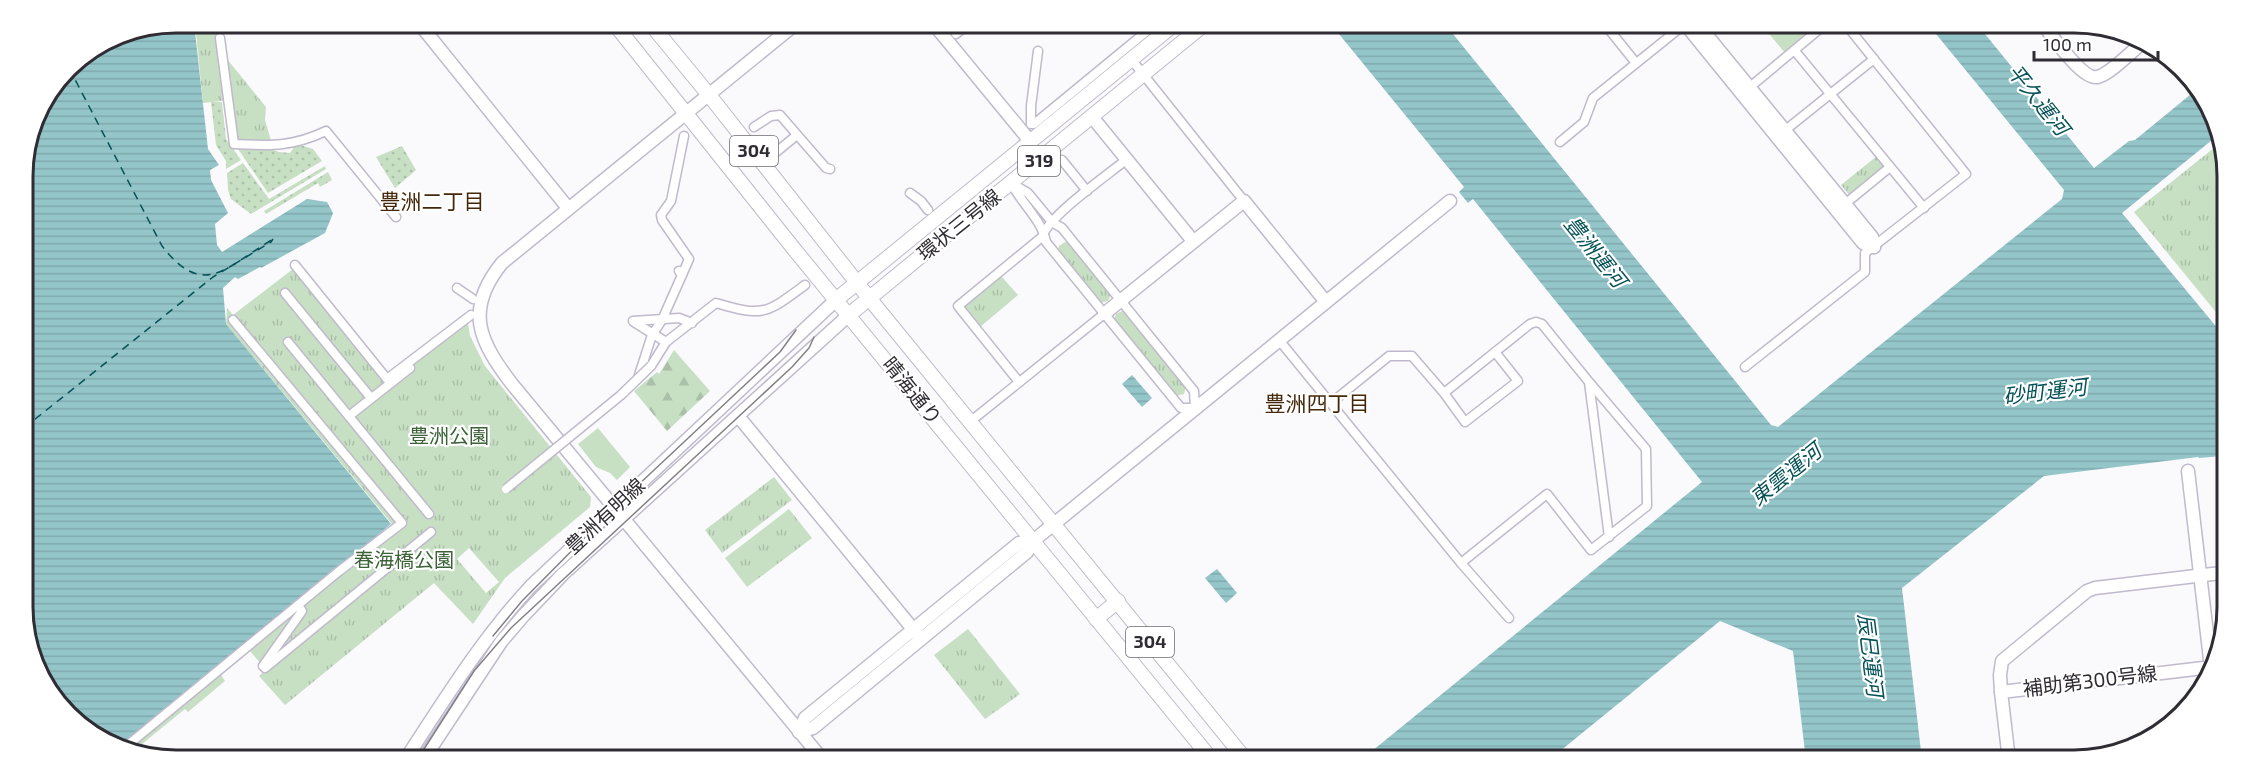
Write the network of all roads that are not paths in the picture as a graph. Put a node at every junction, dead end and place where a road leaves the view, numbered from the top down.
1 (427, 33) edge
2 (622, 33) edge
3 (658, 33) edge
4 (785, 33) edge
5 (942, 33) edge
6 (1145, 33) edge
7 (1163, 33) edge
8 (1194, 33) edge
9 (1612, 33) edge
10 (1674, 33) edge
11 (1693, 33) edge
12 (1705, 33) edge
13 (1815, 33) edge
14 (1853, 33) edge
15 (2050, 33) edge
16 (220, 38) dead end
17 (2135, 47) edge
18 (1038, 51) dead end
19 (1795, 51) junction
20 (1131, 59) junction
21 (1874, 59) junction
22 (1636, 63) junction
23 (1144, 76) junction
24 (1750, 87) junction
25 (1831, 94) junction
26 (709, 95) junction
27 (686, 113) junction
28 (1093, 118) junction
29 (754, 128) dead end
30 (1781, 134) junction
31 (797, 135) junction
32 (684, 136) dead end
33 (1030, 141) junction
34 (1560, 142) dead end
35 (775, 153) dead end
36 (1127, 159) junction
37 (1062, 160) dead end
38 (998, 167) junction
39 (1890, 167) junction
40 (830, 169) dead end
41 (1011, 183) junction
42 (1087, 191) junction
43 (910, 193) dead end
44 (1244, 201) junction
45 (1450, 201) dead end
46 (1845, 204) junction
47 (568, 208) junction
48 (1924, 208) junction
49 (927, 210) dead end
50 (396, 217) dead end
51 (1052, 222) junction
52 (1044, 229) junction
53 (1194, 241) junction
54 (1874, 247) junction
55 (296, 265) dead end
56 (857, 282) junction
57 (805, 285) dead end
58 (457, 288) dead end
59 (285, 293) dead end
60 (869, 298) junction
61 (473, 299) dead end
62 (837, 299) junction
63 (1120, 300) junction
64 (1326, 302) junction
65 (850, 314) junction
66 (1104, 314) junction
67 (662, 320) junction
68 (232, 321) dead end
69 (692, 322) junction
70 (652, 334) junction
71 (1279, 340) junction
72 (288, 342) dead end
73 (666, 342) junction
74 (1495, 352) junction
75 (1745, 367) dead end
76 (639, 375) junction
77 (1019, 382) junction
78 (1589, 382) junction
79 (1444, 393) junction
80 (371, 398) junction
81 (1331, 403) junction
82 (1195, 408) junction
83 (349, 416) junction
84 (738, 416) junction
85 (971, 421) junction
86 (2188, 471) dead end
87 (506, 489) dead end
88 (614, 507) junction
89 (429, 514) dead end
90 (624, 519) junction
91 (1054, 523) junction
92 (431, 531) dead end
93 (1609, 537) junction
94 (1033, 541) junction
95 (1461, 562) junction
96 (2217, 573) edge
97 (2200, 575) junction
98 (1118, 602) junction
99 (298, 605) junction
100 (1509, 618) dead end
101 (1096, 619) junction
102 (912, 629) junction
103 (921, 639) junction
104 (2209, 652) edge
105 (2203, 668) edge
106 (1178, 676) junction
107 (1156, 692) junction
108 (2001, 692) junction
109 (799, 732) junction
110 (131, 742) edge
111 (412, 750) edge
112 (429, 750) edge
113 (814, 750) edge
114 (1204, 750) edge
115 (1238, 750) edge
116 (2008, 750) edge

1 - 47 street
2 - 27 main road, 晴海通り / 304
3 - 26 main road, 晴海通り / 304
4 - 26 street
5 - 33 street
6 - 18 street
7 - 20 main road, 環状三号線 / 319
8 - 23 main road, 環状三号線 / 319
9 - 22 street
10 - 22 street
11 - 30 street
12 - 24 street
13 - 19 street
14 - 21 street
15 - 17 street
16 - 50 street
19 - 24 street
19 - 25 street
20 - 23 street
20 - 33 main road, 環状三号線 / 319
21 - 25 street
21 - 48 street
22 - 34 street
23 - 28 main road, 環状三号線 / 319
23 - 44 street
24 - 30 street
25 - 30 street
25 - 39 street
26 - 27 street
26 - 56 main road, 晴海通り / 304
27 - 47 street
27 - 62 main road, 晴海通り / 304
28 - 36 street
28 - 41 main road, 環状三号線 / 319
29 - 31 street
30 - 46 street
30 - 54 street
31 - 35 street
31 - 40 street
32 - 67 street
33 - 38 main road, 環状三号線 / 319
36 - 42 street
36 - 53 street
37 - 42 street
38 - 41 street
38 - 56 main road, 環状三号線 / 319
39 - 46 street
39 - 48 street
41 - 51 street
41 - 52 street
41 - 60 main road, 環状三号線 / 319
42 - 51 street
43 - 49 street
44 - 53 street
44 - 64 street
45 - 64 street
46 - 54 street
47 - 88 street
48 - 54 street
51 - 52 street
51 - 63 street
52 - 66 street
52 - 77 street
53 - 63 street
54 - 75 street
55 - 80 street
56 - 60 main road, 晴海通り / 304
56 - 62 main road, 環状三号線 / 319
57 - 69 street
58 - 61 street
59 - 80 street
60 - 65 main road, 環状三号線 / 319
60 - 85 main road, 晴海通り / 304
62 - 65 main road, 晴海通り / 304
62 - 88 street, 豊洲有明線
63 - 66 street
63 - 82 street
64 - 71 street
65 - 84 street, 豊洲有明線
65 - 94 main road, 晴海通り / 304
66 - 77 street
66 - 82 street
67 - 69 street
67 - 70 street
67 - 70 street
68 - 99 street
69 - 73 street
70 - 73 street
70 - 76 street
71 - 81 street
71 - 82 street
72 - 83 street
73 - 76 street, bridge
74 - 78 street
74 - 79 street
74 - 79 street
76 - 87 street, bridge
77 - 85 street
78 - 93 street
78 - 93 street
79 - 81 street
80 - 83 street
81 - 95 street
82 - 91 street
83 - 89 street
84 - 90 street, 豊洲有明線
84 - 102 street
85 - 91 main road, 晴海通り / 304
86 - 97 street
88 - 90 street
88 - 111 street, 豊洲有明線
90 - 109 street
90 - 112 street, 豊洲有明線
91 - 94 street
91 - 98 main road, 晴海通り / 304
92 - 99 street
93 - 95 street
94 - 101 main road, 晴海通り / 304
94 - 102 street
94 - 103 street
95 - 100 street
96 - 97 street
97 - 104 street
97 - 108 street
98 - 101 main road
98 - 106 main road, 晴海通り / 304
99 - 110 street
101 - 107 main road, 晴海通り / 304
102 - 103 street
102 - 109 street
103 - 109 street
105 - 108 street, 補助第300号線
106 - 107 main road
106 - 115 main road, 晴海通り / 304
107 - 114 main road, 晴海通り / 304
108 - 116 street, 補助第300号線
109 - 113 street

